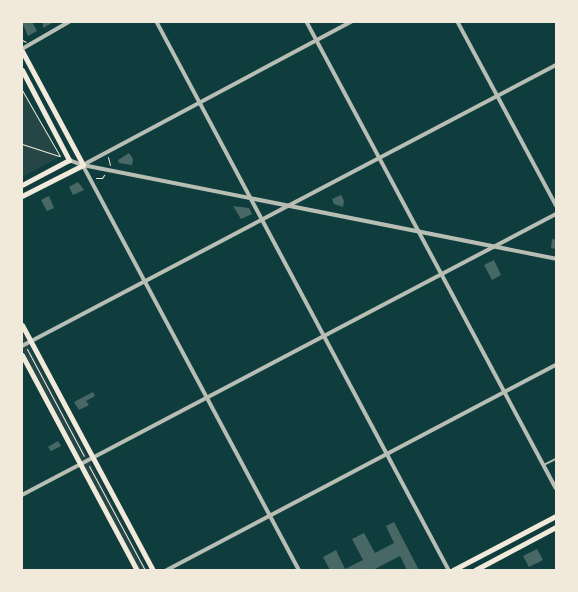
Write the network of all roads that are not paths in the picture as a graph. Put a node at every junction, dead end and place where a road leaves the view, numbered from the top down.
1 (69, 22) edge
2 (157, 22) edge
3 (307, 22) edge
4 (351, 22) edge
5 (458, 22) edge
6 (317, 40) junction
7 (22, 50) edge
8 (556, 65) edge
9 (22, 70) edge
10 (498, 96) junction
11 (200, 102) junction
12 (380, 158) junction
13 (69, 160) junction
14 (82, 165) junction
15 (22, 185) edge
16 (22, 196) edge
17 (250, 198) junction
18 (556, 205) edge
19 (288, 206) junction
20 (556, 214) edge
21 (262, 220) junction
22 (418, 232) junction
23 (495, 247) junction
24 (556, 259) edge
25 (442, 274) junction
26 (145, 282) junction
27 (22, 325) edge
28 (324, 336) junction
29 (31, 342) junction
30 (23, 346) edge
31 (22, 355) edge
32 (556, 365) edge
33 (504, 392) junction
34 (207, 398) junction
35 (387, 454) junction
36 (93, 458) junction
37 (556, 459) edge
38 (80, 465) junction
39 (544, 465) junction
40 (556, 488) edge
41 (22, 495) edge
42 (270, 516) junction
43 (556, 516) edge
44 (556, 527) edge
45 (137, 570) edge
46 (152, 570) edge
47 (167, 570) edge
48 (299, 570) edge
49 (449, 570) edge
50 (453, 570) edge
51 (475, 570) edge

1 - 7 street
2 - 11 street
3 - 6 street
4 - 6 street
5 - 10 street
6 - 11 street
6 - 12 street
7 - 14 main road
8 - 10 street
9 - 13 main road
10 - 12 street
10 - 18 street
11 - 14 street
11 - 17 street
12 - 19 street
12 - 22 street
13 - 14 street
13 - 15 main road
14 - 16 main road
14 - 17 street
14 - 26 street
17 - 19 street
17 - 21 street
19 - 21 street
19 - 22 street
20 - 23 street
21 - 26 street
21 - 28 street
22 - 23 street
22 - 25 street
23 - 24 street
23 - 25 street
25 - 28 street
25 - 33 street
26 - 29 street
26 - 34 street
27 - 29 main road
28 - 34 street
28 - 35 street
29 - 30 street
29 - 36 main road
31 - 38 main road
32 - 33 street
33 - 35 street
33 - 39 street
34 - 36 street
34 - 42 street
35 - 42 street
35 - 49 street
36 - 38 street
36 - 46 main road
37 - 39 lane
38 - 41 street
38 - 45 main road
39 - 40 street
42 - 47 street
42 - 48 street
43 - 50 main road
44 - 51 main road

